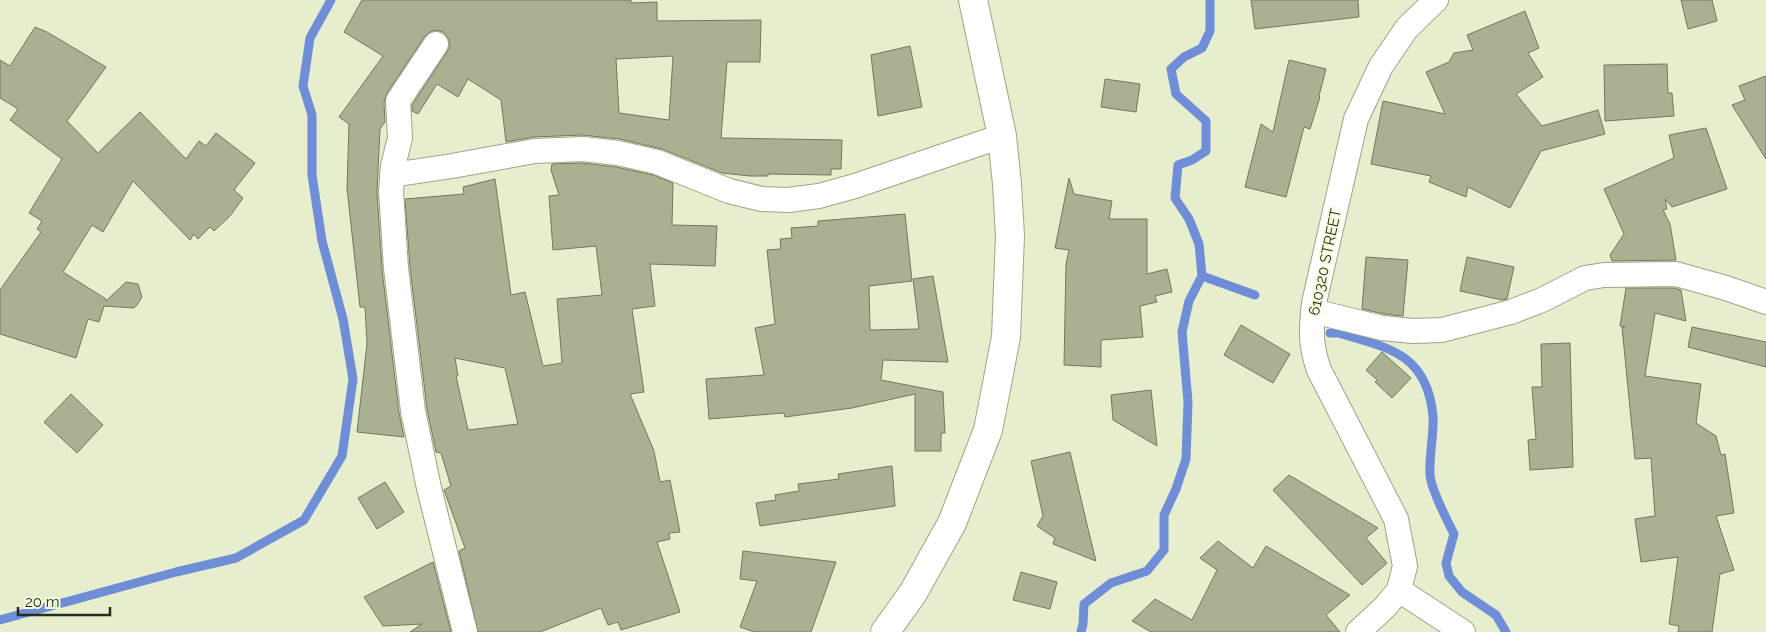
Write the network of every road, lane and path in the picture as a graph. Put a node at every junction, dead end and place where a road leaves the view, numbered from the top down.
1 (973, 0) edge
2 (1436, 0) edge
3 (436, 44) dead end
4 (1002, 136) junction
5 (392, 175) junction
6 (1766, 302) edge
7 (1313, 311) junction
8 (1399, 590) junction
9 (465, 632) edge
10 (885, 632) edge
11 (1358, 632) edge
12 (1463, 632) edge

1 - 4 street
2 - 7 street, 610320 STREET
3 - 5 street
4 - 5 street
4 - 10 street
5 - 9 street
6 - 7 street
7 - 8 street, 610320 STREET
8 - 11 street
8 - 12 street

